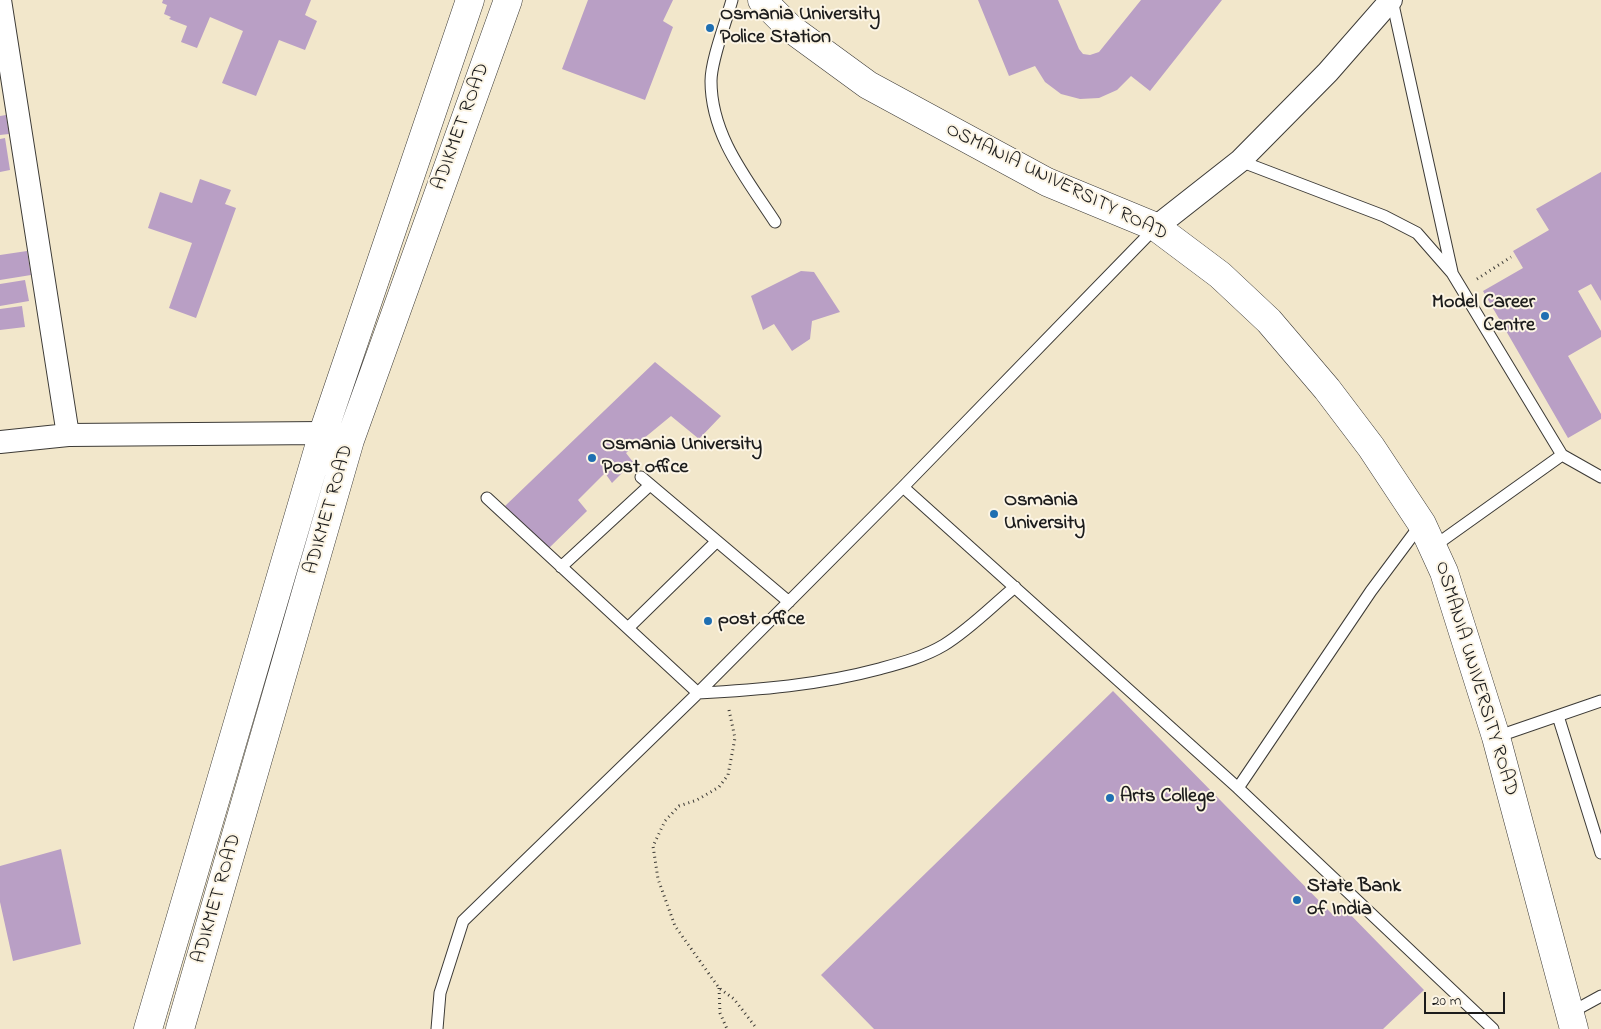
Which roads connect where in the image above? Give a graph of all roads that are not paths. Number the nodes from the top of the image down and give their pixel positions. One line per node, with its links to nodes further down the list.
1 (0, 0): 12 (street)
2 (470, 0): 11 (main road, ADIKMET ROAD)
3 (508, 0): 13 (main road, ADIKMET ROAD)
4 (732, 0): 8 (lane)
5 (762, 0): 9 (main road, OSMANIA UNIVERSITY ROAD)
6 (1391, 0): 7 (street); 10 (lane)
7 (1240, 161): 9 (street); 10 (lane)
8 (775, 222)
9 (1156, 227): 17 (lane); 19 (main road, OSMANIA UNIVERSITY ROAD)
10 (1452, 273): 15 (lane)
11 (323, 433): 12 (street); 13 (street); 34 (main road, ADIKMET ROAD)
12 (68, 435): 14 (street)
13 (350, 440): 35 (main road, ADIKMET ROAD)
14 (0, 442)
15 (1562, 455): 16 (lane); 19 (lane)
16 (1601, 477)
17 (903, 487): 22 (lane); 23 (lane)
18 (487, 498): 21 (lane)
19 (1427, 535): 28 (main road, OSMANIA UNIVERSITY ROAD); 29 (lane)
20 (717, 541): 21 (lane); 23 (lane); 24 (lane)
21 (561, 567): 24 (lane)
22 (1014, 586): 25 (lane); 29 (lane)
23 (789, 602): 25 (lane)
24 (628, 628): 25 (lane)
25 (698, 693): 36 (lane)
26 (1601, 701): 27 (lane)
27 (1558, 716): 28 (lane); 30 (lane)
28 (1496, 736): 32 (main road, OSMANIA UNIVERSITY ROAD)
29 (1238, 788): 33 (lane)
30 (1601, 853)
31 (1601, 996): 32 (lane)
32 (1572, 1021)
33 (1486, 1027)
34 (148, 1029)
35 (180, 1029)
36 (437, 1029)

